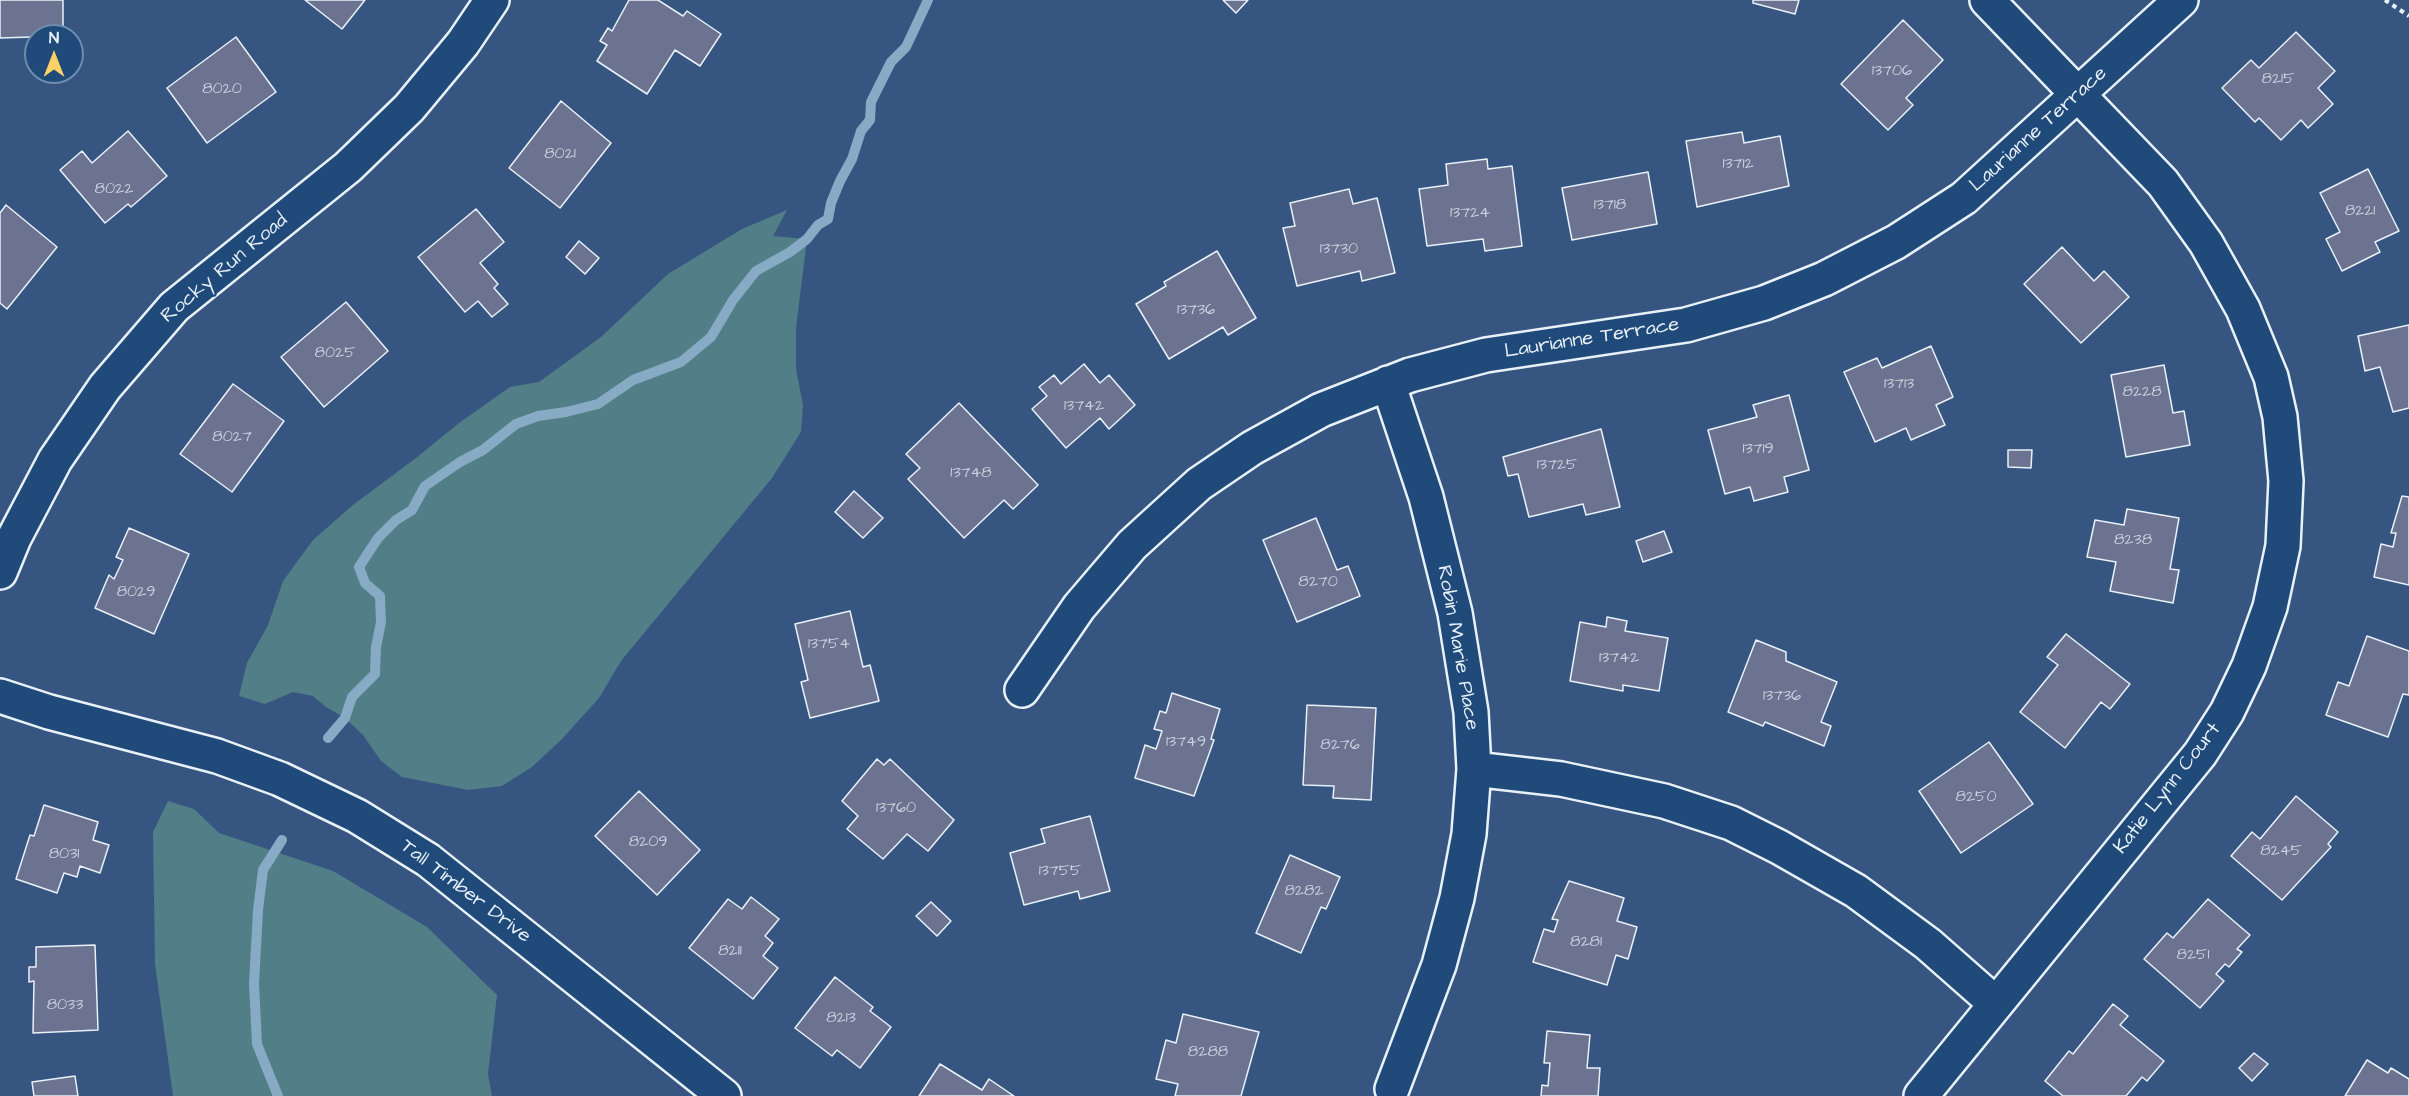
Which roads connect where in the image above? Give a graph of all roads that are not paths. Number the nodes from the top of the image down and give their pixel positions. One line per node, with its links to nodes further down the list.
1 (492, 0): 6 (street, Rocky Run Road)
2 (1987, 0): 4 (street, Katie Lynn Court)
3 (2181, 0): 4 (street, Laurianne Terrace)
4 (2078, 93): 5 (street, Laurianne Terrace); 10 (street, Katie Lynn Court)
5 (1388, 383): 7 (street, Laurianne Terrace); 9 (street, Robin Marie Place)
6 (0, 572)
7 (1022, 690)
8 (0, 696): 12 (street, Tall Timber Drive)
9 (1474, 769): 10 (street); 11 (street, Robin Marie Place)
10 (1995, 1003): 13 (street, Katie Lynn Court)
11 (1392, 1089)
12 (724, 1096)
13 (1921, 1096)

